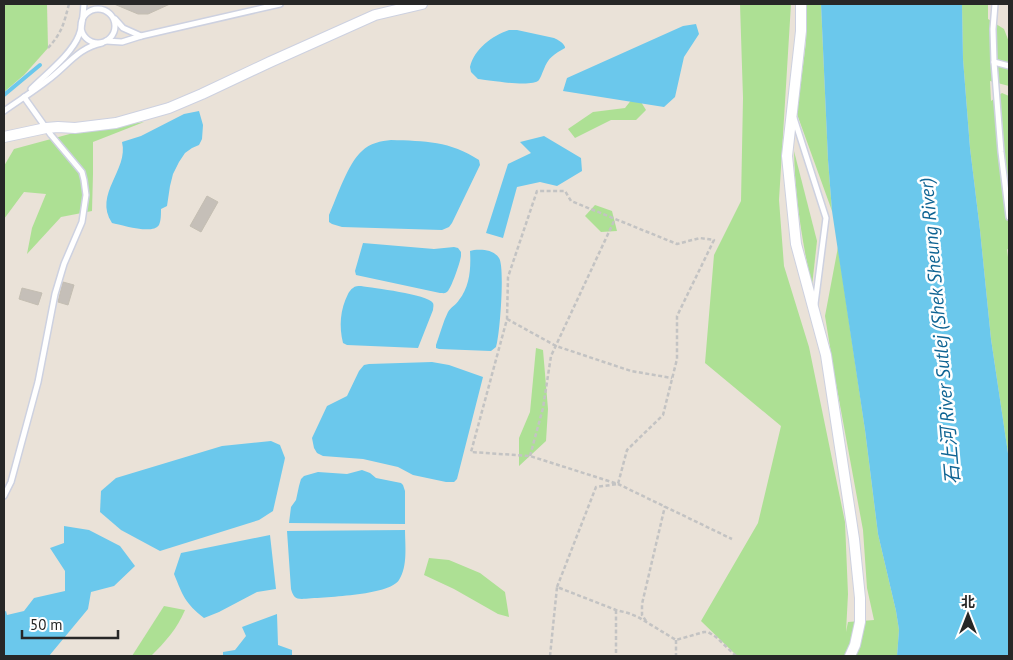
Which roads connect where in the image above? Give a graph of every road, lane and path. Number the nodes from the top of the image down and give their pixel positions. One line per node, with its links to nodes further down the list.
1 (69, 4): 12 (path)
2 (84, 4): 9 (lane)
3 (98, 4): 8 (lane)
4 (280, 4): 10 (lane)
5 (422, 4): 18 (street)
6 (801, 4): 17 (street)
7 (995, 4): 13 (lane)
8 (110, 15): 9 (lane); 10 (lane); 11 (lane)
9 (82, 23): 11 (lane); 15 (lane)
10 (141, 36): 11 (lane)
11 (104, 42): 15 (lane)
12 (48, 48)
13 (994, 62): 14 (lane); 20 (lane)
14 (1009, 66)
15 (24, 97): 16 (lane); 18 (lane)
16 (4, 111)
17 (792, 112): 22 (street); 22 (lane)
18 (46, 128): 19 (street); 28 (lane)
19 (4, 137)
20 (1009, 217)
21 (615, 219): 23 (path); 24 (path); 25 (path)
22 (814, 311): 39 (street)
23 (507, 319): 24 (path); 26 (path)
24 (556, 346): 25 (path); 26 (path)
25 (672, 378): 27 (path)
26 (530, 456): 27 (path)
27 (618, 484): 29 (path); 31 (path)
28 (4, 496)
29 (665, 506): 30 (path); 33 (path)
30 (732, 538)
31 (557, 587): 32 (path); 35 (path)
32 (616, 610): 33 (path); 36 (path)
33 (647, 622): 34 (path)
34 (676, 640): 37 (path); 38 (path)
35 (550, 656)
36 (616, 656)
37 (676, 656)
38 (736, 656)
39 (850, 656)

